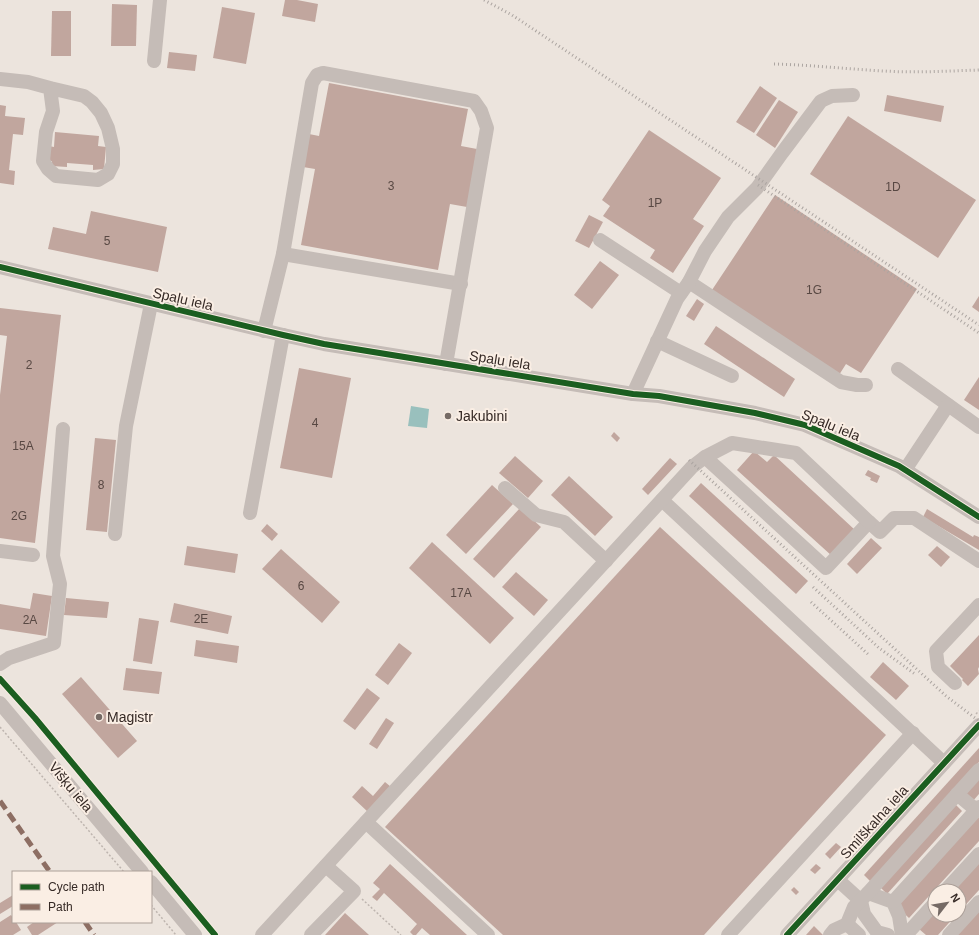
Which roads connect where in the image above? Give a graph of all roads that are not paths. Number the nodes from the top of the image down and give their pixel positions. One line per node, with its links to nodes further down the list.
1 (160, 0): 2 (street)
2 (154, 61)
3 (0, 80): 4 (street)
4 (50, 88): 4 (street)
5 (853, 95): 10 (street)
6 (600, 240): 10 (street)
7 (283, 254): 9 (street); 9 (street); 12 (street)
8 (0, 267): 11 (street, Spaļu iela)
9 (461, 284): 15 (street)
10 (685, 288): 14 (street); 18 (street)
11 (151, 304): 12 (street, Spaļu iela); 30 (street)
12 (264, 331): 13 (street, Spaļu iela)
13 (282, 335): 15 (street, Spaļu iela); 27 (street)
14 (657, 341): 17 (street); 19 (street)
15 (446, 364): 19 (street, Spaļu iela)
16 (898, 369): 20 (street)
17 (732, 376)
18 (866, 385)
19 (633, 394): 24 (street, Spaļu iela)
20 (948, 405): 21 (street); 24 (street)
21 (979, 427)
22 (63, 429): 36 (street)
23 (705, 457): 26 (street); 29 (street); 29 (street)
24 (905, 470): 28 (street, Spaļu iela)
25 (505, 488): 33 (street)
26 (662, 500): 33 (street); 40 (street)
27 (250, 513)
28 (979, 517)
29 (869, 522): 34 (street)
30 (115, 534)
31 (0, 551): 32 (street)
32 (32, 555)
33 (606, 561): 45 (street)
34 (979, 561)
35 (979, 605): 37 (street)
36 (0, 664)
37 (955, 683)
38 (0, 702): 48 (street, Višķu iela)
39 (979, 725): 41 (street, Smilškalna iela)
40 (913, 734): 41 (street); 62 (street)
41 (944, 763): 49 (street, Smilškalna iela)
42 (979, 770): 43 (street)
43 (957, 794): 44 (street); 52 (street)
44 (977, 809): 53 (street)
45 (366, 822): 47 (street); 61 (street)
46 (979, 854): 51 (street)
47 (326, 866): 59 (street); 60 (street)
48 (141, 871)
49 (838, 880): 52 (street); 63 (street, Smilškalna iela)
50 (152, 883): 58 (street)
51 (952, 883)
52 (865, 897): 53 (street); 56 (street); 57 (street)
53 (893, 902): 66 (street)
54 (979, 902): 68 (street)
55 (927, 912): 67 (street)
56 (847, 924): 64 (street); 65 (street)
57 (879, 934)
58 (195, 935)
59 (262, 935)
60 (311, 935)
61 (488, 935)
62 (728, 935)
63 (787, 935)
64 (830, 935)
65 (859, 935)
66 (902, 935)
67 (906, 935)
68 (949, 935)

